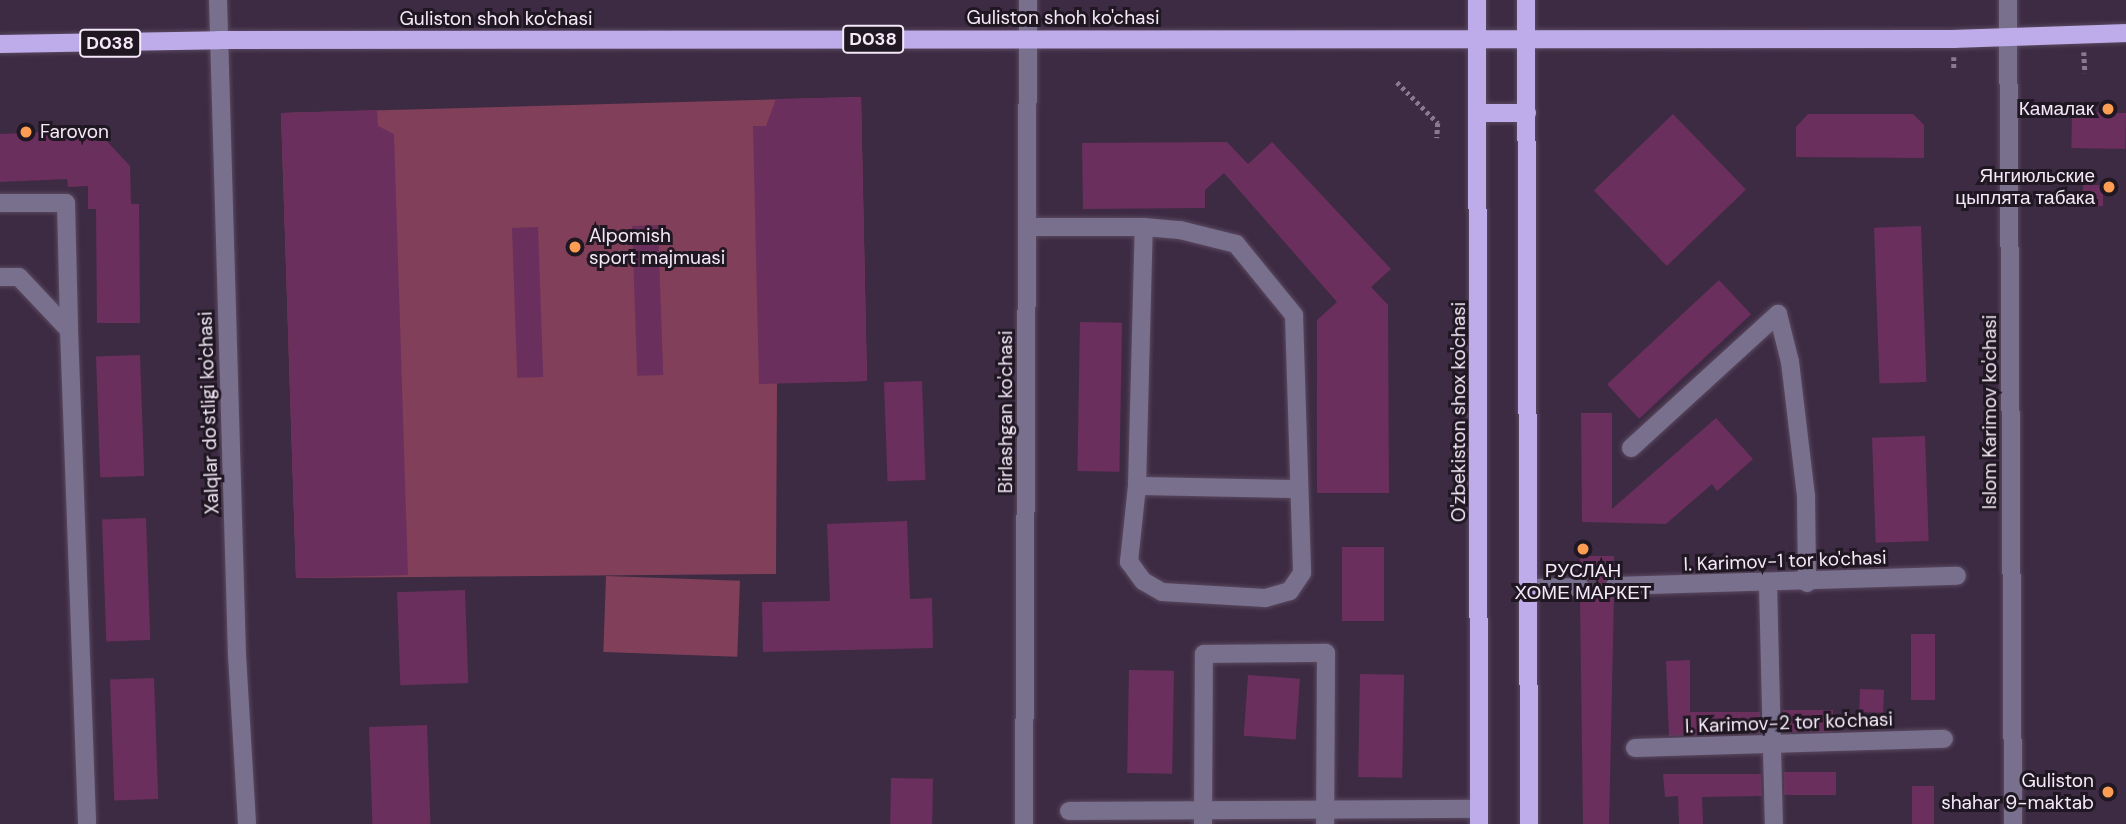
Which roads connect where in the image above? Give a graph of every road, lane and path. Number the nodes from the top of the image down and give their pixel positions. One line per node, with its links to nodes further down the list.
1 (218, 0): 11 (street, Xalqlar do'stligi ko'chasi)
2 (1028, 0): 10 (street, Birlashgan ko'chasi)
3 (1477, 0): 8 (main road, O'zbekiston shox ko'chasi)
4 (1526, 0): 9 (main road)
5 (2008, 0): 7 (street, Islom Karimov ko'chasi)
6 (2126, 33): 7 (main road, Guliston shoh ko'chasi)
7 (2008, 37): 9 (main road, Guliston shoh ko'chasi); 43 (street, Islom Karimov ko'chasi)
8 (1478, 38): 9 (main road, Guliston shoh ko'chasi / D038); 10 (main road, Guliston shoh ko'chasi / D038); 14 (main road, O'zbekiston shox ko'chasi)
9 (1526, 38): 15 (main road)
10 (1029, 39): 11 (main road, Guliston shoh ko'chasi / D038); 18 (street, Birlashgan ko'chasi)
11 (219, 40): 12 (main road, Guliston shoh ko'chasi / D038); 39 (street, Xalqlar do'stligi ko'chasi)
12 (0, 44)
13 (1398, 82): 16 (path)
14 (1480, 113): 15 (main road); 37 (main road, O'zbekiston shox ko'chasi)
15 (1527, 113): 30 (main road)
16 (1437, 138)
17 (0, 203): 21 (street)
18 (1028, 227): 19 (street); 40 (street, Birlashgan ko'chasi)
19 (1144, 227): 23 (street); 24 (street)
20 (0, 276): 21 (street)
21 (69, 330): 38 (street)
22 (1631, 448): 26 (street)
23 (1137, 486): 24 (street); 24 (street)
24 (1296, 489)
25 (1956, 576): 26 (street, I. Karimov-1 tor ko'chasi)
26 (1807, 583): 27 (street, I. Karimov-1 tor ko'chasi)
27 (1768, 584): 28 (street, I. Karimov-1 tor ko'chasi); 32 (street)
28 (1615, 586)
29 (1580, 587): 30 (street)
30 (1528, 589): 41 (main road)
31 (1944, 739): 32 (street, I. Karimov-2 tor ko'chasi)
32 (1775, 744): 33 (street, I. Karimov-2 tor ko'chasi); 42 (street)
33 (1635, 748)
34 (1069, 811): 35 (street)
35 (1203, 817): 36 (street); 36 (street)
36 (1325, 817): 37 (street)
37 (1479, 817)
38 (87, 824)
39 (247, 824)
40 (1024, 824)
41 (1529, 824)
42 (1774, 824)
43 (2013, 824)

